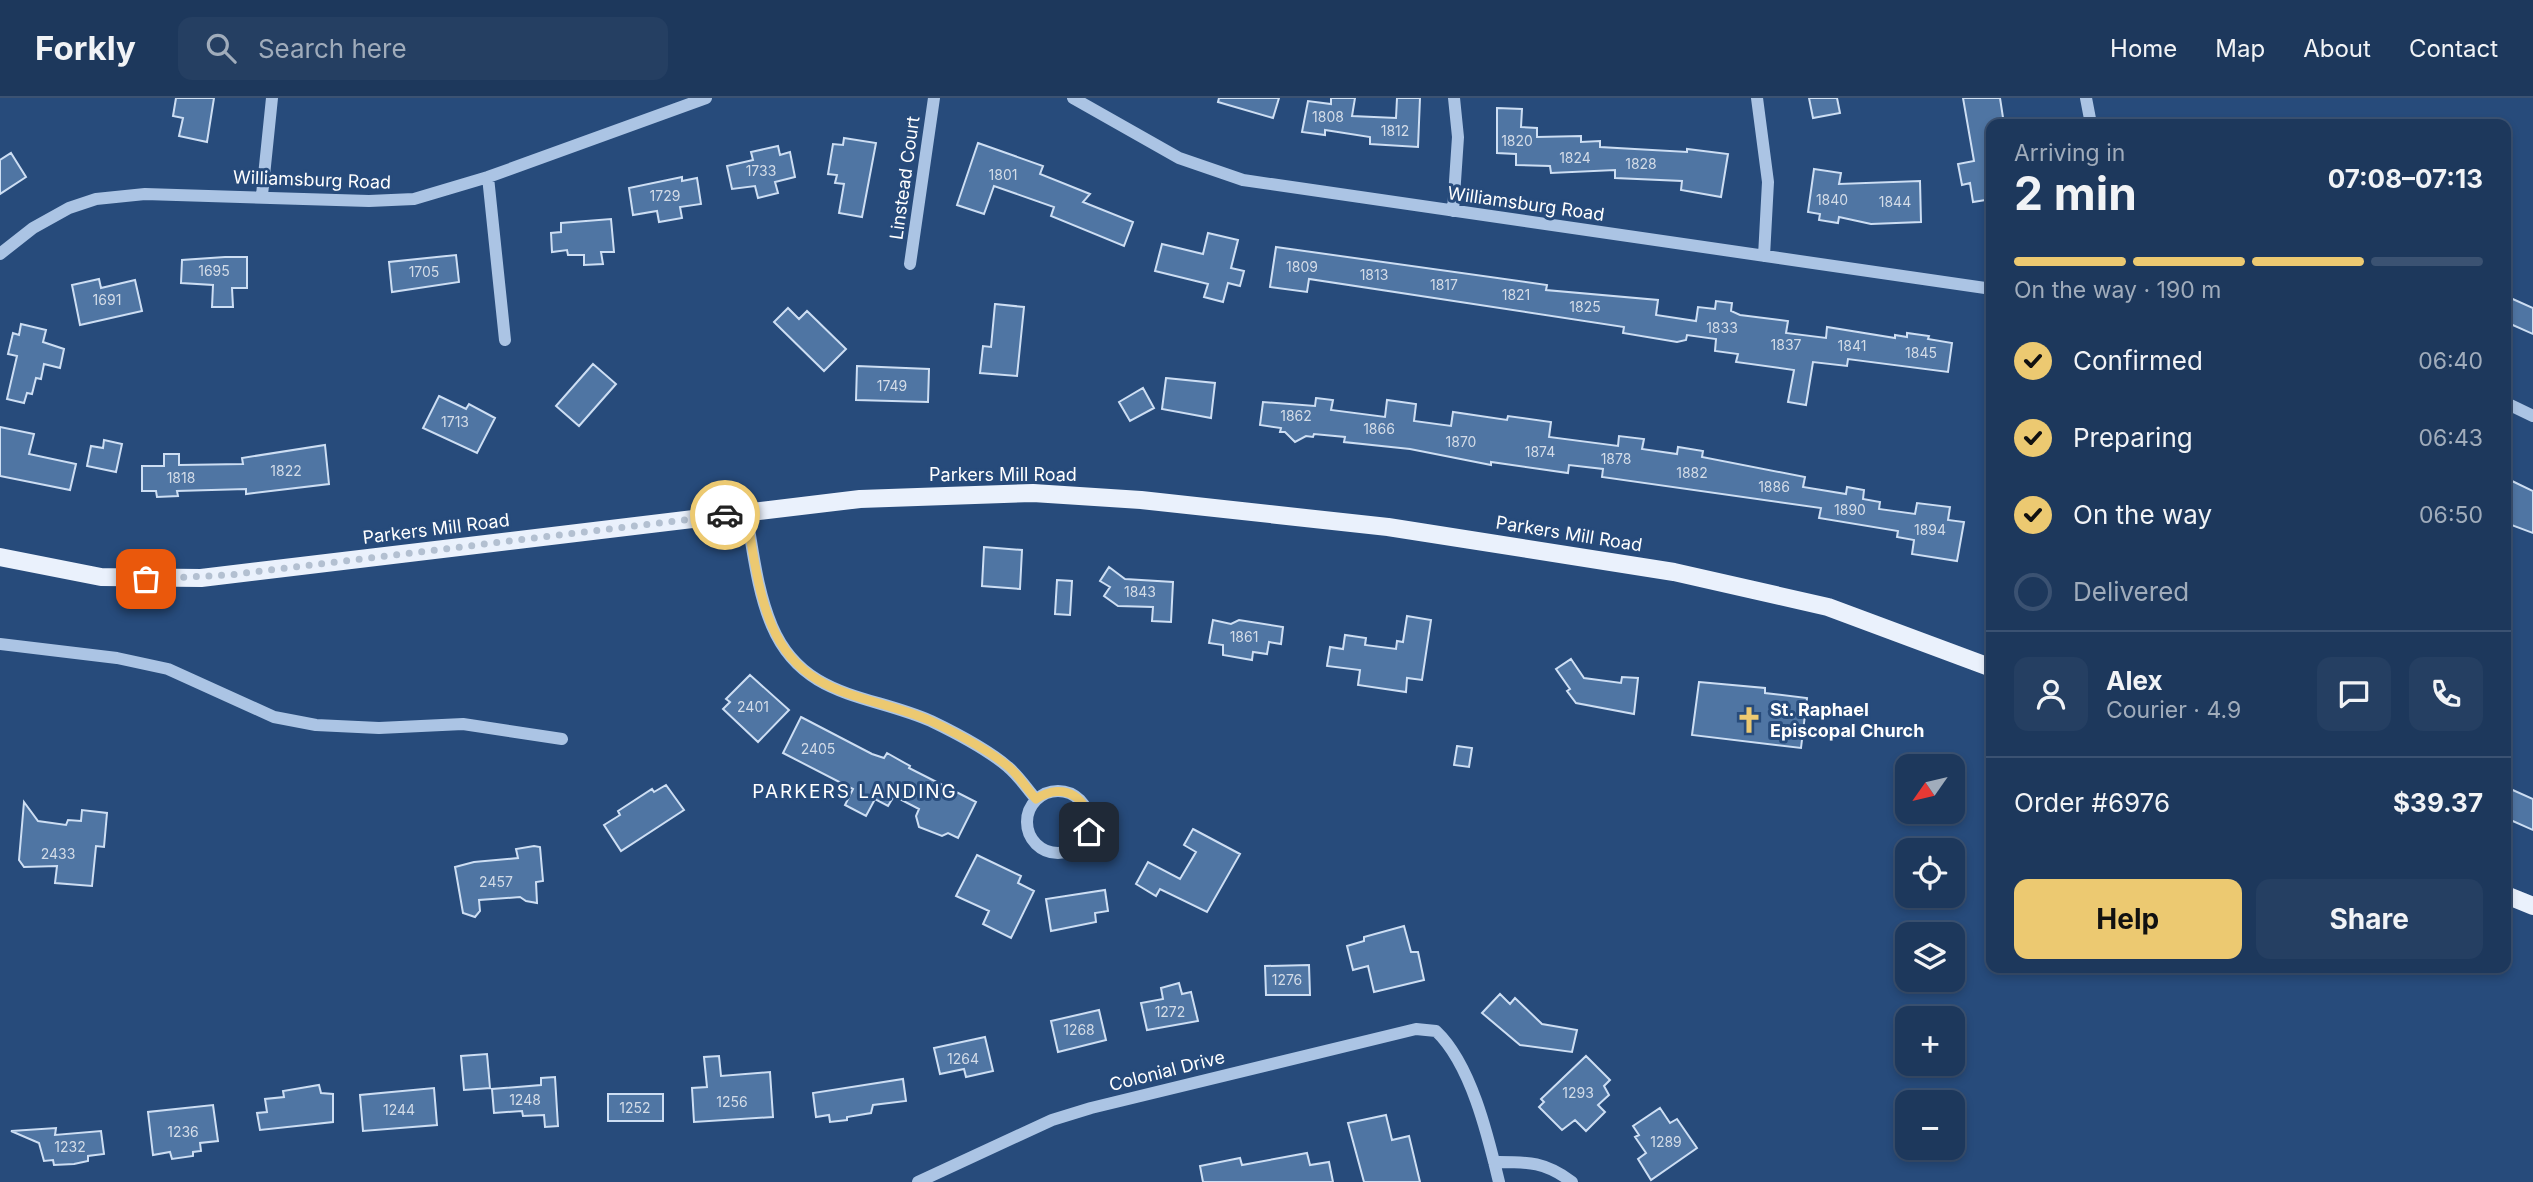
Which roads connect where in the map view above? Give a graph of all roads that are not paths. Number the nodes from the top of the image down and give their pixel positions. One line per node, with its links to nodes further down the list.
1 (272, 98): 10 (street)
2 (706, 98): 9 (street, Williamsburg Road)
3 (934, 98): 14 (street, Linstead Court)
4 (1073, 98): 11 (street, Williamsburg Road)
5 (1454, 98): 11 (street)
6 (1757, 98): 13 (street)
7 (2086, 98): 8 (street)
8 (2090, 119)
9 (488, 177): 10 (street, Williamsburg Road); 16 (street)
10 (261, 195): 12 (street, Williamsburg Road)
11 (1454, 211): 13 (street, Williamsburg Road)
12 (0, 254)
13 (1764, 256): 15 (street, Williamsburg Road)
14 (910, 264)
15 (1986, 288)
16 (505, 340)
17 (2511, 405): 18 (street)
18 (2533, 415)
19 (746, 512): 20 (main road, Parkers Mill Road); 22 (main road, Parkers Mill Road); 24 (street)
20 (0, 557)
21 (0, 644): 23 (street)
22 (1986, 666)
23 (562, 739)
24 (1036, 799): 24 (street)
25 (2511, 897): 26 (main road)
26 (2533, 906)
27 (1494, 1162): 28 (street, Colonial Drive); 29 (street); 30 (street)
28 (919, 1182)
29 (1499, 1182)
30 (1572, 1182)

